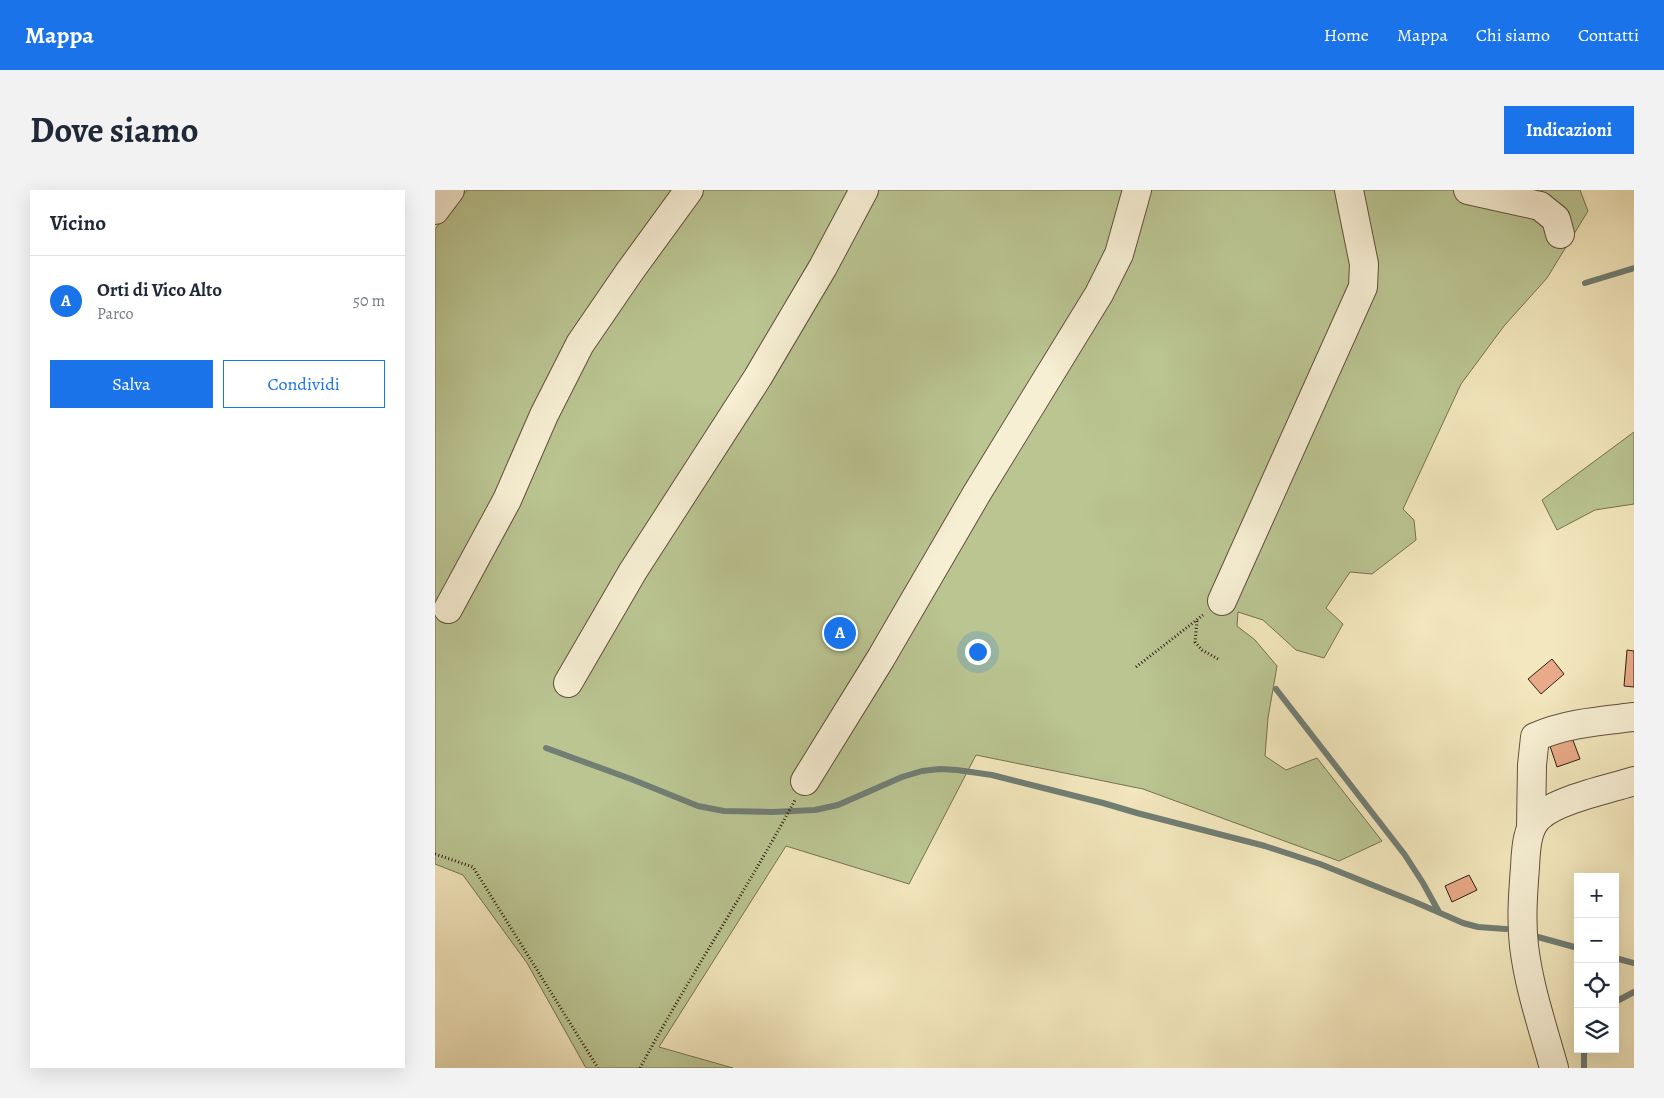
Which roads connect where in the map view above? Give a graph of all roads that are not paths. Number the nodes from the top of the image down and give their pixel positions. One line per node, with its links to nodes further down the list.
1 (450, 190): 7 (street)
2 (689, 190): 10 (street)
3 (864, 190): 11 (street)
4 (1137, 190): 13 (street)
5 (1349, 190): 9 (street)
6 (1468, 190): 8 (street)
7 (435, 210)
8 (1560, 234)
9 (1222, 600)
10 (448, 609)
11 (568, 683)
12 (1634, 717): 15 (street)
13 (805, 781)
14 (1634, 781): 15 (street)
15 (1531, 827): 16 (street)
16 (1554, 1068)

